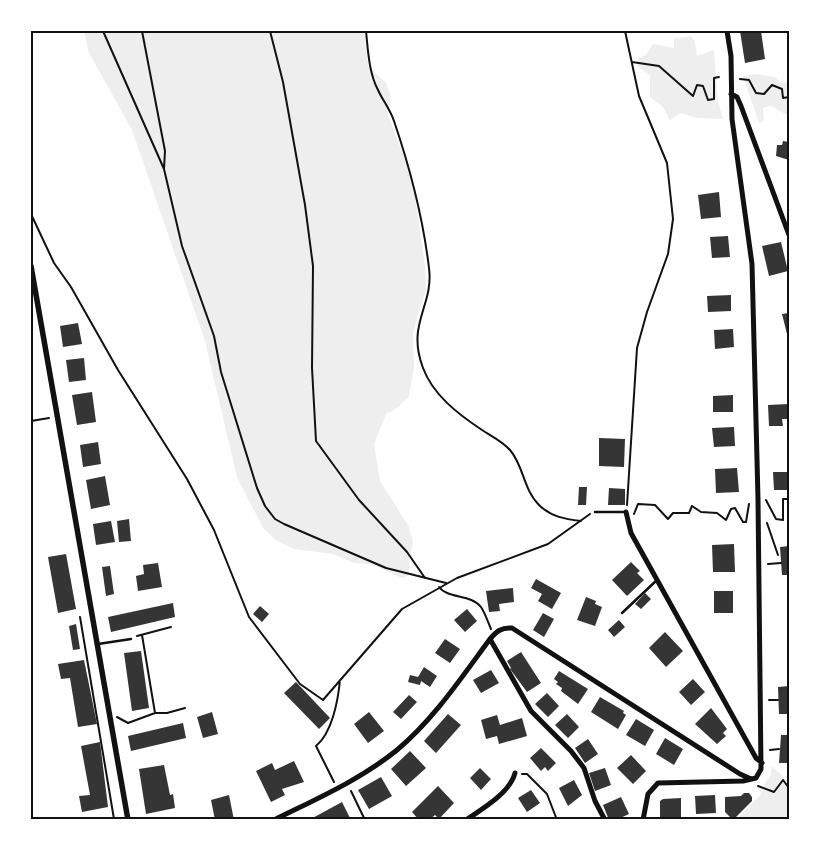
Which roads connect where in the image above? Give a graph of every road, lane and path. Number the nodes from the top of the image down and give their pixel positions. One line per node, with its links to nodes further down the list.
1 (103, 31): 12 (path)
2 (142, 31): 12 (path)
3 (270, 31): 29 (path)
4 (366, 31): 24 (path)
5 (625, 31): 7 (path)
6 (726, 31): 10 (street)
7 (632, 62): 8 (path); 22 (path)
8 (719, 77)
9 (740, 79): 11 (path)
10 (731, 94): 14 (street); 49 (street)
11 (789, 97)
12 (164, 169): 29 (path)
13 (31, 214): 41 (path)
14 (789, 235)
15 (31, 266): 16 (street)
16 (57, 417): 17 (path); 40 (street)
17 (31, 422)
18 (789, 499): 19 (path)
19 (767, 500)
20 (749, 506): 23 (path)
21 (595, 512): 22 (lane); 24 (path)
22 (626, 512): 30 (street)
23 (635, 512)
24 (582, 521): 31 (path)
25 (768, 524): 26 (path)
26 (778, 555)
27 (781, 563): 28 (path)
28 (765, 564)
29 (425, 578): 31 (path)
30 (657, 580): 33 (lane); 49 (street)
31 (446, 584): 32 (path)
32 (438, 587): 36 (path); 41 (path)
33 (622, 613)
34 (80, 617): 57 (path)
35 (171, 627): 37 (path)
36 (490, 628)
37 (142, 635): 38 (path); 45 (path)
38 (131, 639): 40 (lane)
39 (490, 639): 51 (street); 59 (street); 65 (street)
40 (96, 644): 58 (street)
41 (340, 680): 52 (path)
42 (769, 700): 43 (path)
43 (778, 700)
44 (185, 708): 45 (path)
45 (155, 713): 46 (path)
46 (120, 717)
47 (779, 749): 48 (path)
48 (770, 750)
49 (762, 763): 51 (street)
50 (515, 773): 63 (street); 64 (path)
51 (751, 779): 66 (street)
52 (333, 781)
53 (757, 786): 54 (path)
54 (789, 788)
55 (351, 791): 60 (path)
56 (121, 818): 57 (path)
57 (114, 820)
58 (128, 820)
59 (274, 820)
60 (365, 820)
61 (374, 820): 62 (path)
62 (381, 820)
63 (466, 820)
64 (557, 820)
65 (605, 820)
66 (643, 820)

